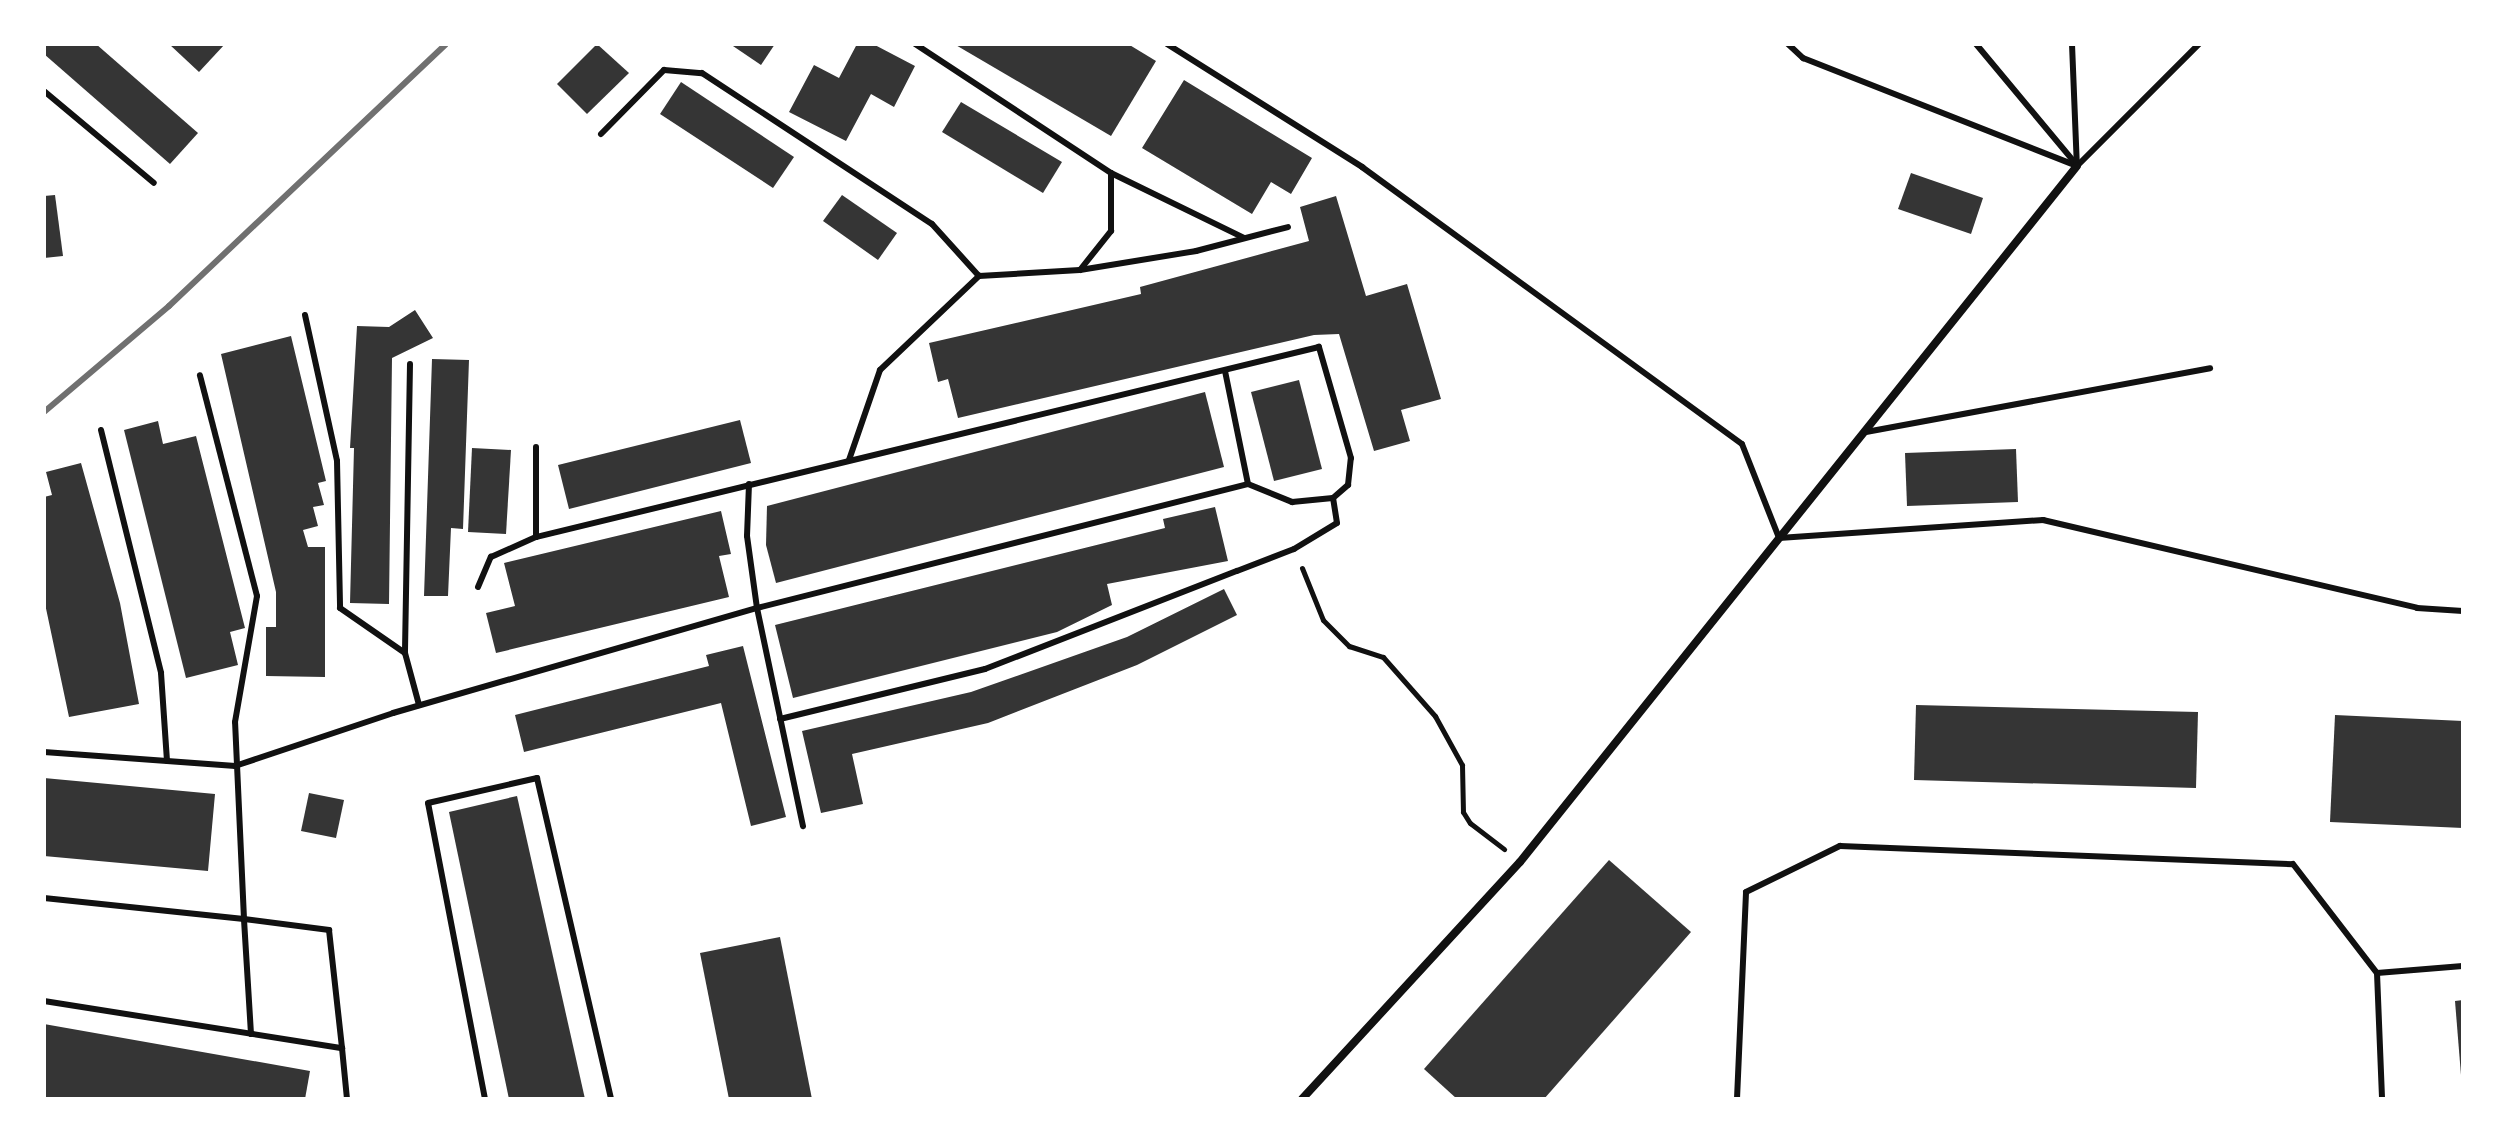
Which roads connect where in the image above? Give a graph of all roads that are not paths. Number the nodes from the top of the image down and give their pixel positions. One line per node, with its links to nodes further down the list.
1 (915, 44): 10 (lane)
2 (1167, 44): 29 (lane)
3 (1788, 44): 9 (lane)
4 (1976, 44): 9 (lane)
5 (2072, 44): 9 (lane)
6 (2199, 44): 9 (lane)
7 (44, 91): 11 (lane)
8 (601, 134): 15 (lane)
9 (2077, 166): 22 (street)
10 (1111, 173): 13 (lane); 14 (lane)
11 (154, 183)
12 (1288, 227): 13 (lane)
13 (1244, 238): 14 (lane)
14 (1080, 270): 15 (lane)
15 (979, 276): 24 (lane)
16 (305, 315): 33 (lane)
17 (410, 364): 33 (lane)
18 (2210, 368): 22 (lane)
19 (1225, 371): 24 (lane); 26 (lane); 27 (lane)
20 (200, 375): 38 (lane)
21 (101, 430): 37 (lane)
22 (1862, 432): 29 (street)
23 (536, 447): 28 (lane)
24 (849, 460): 25 (lane)
25 (749, 484): 28 (lane); 31 (lane)
26 (1248, 484): 27 (lane); 31 (lane)
27 (1333, 498): 35 (lane)
28 (536, 537): 30 (lane)
29 (1779, 538): 32 (lane); 50 (street)
30 (478, 587)
31 (757, 608): 34 (lane); 35 (lane)
32 (2463, 611)
33 (405, 653): 34 (lane)
34 (419, 705): 38 (lane)
35 (780, 719): 39 (lane)
36 (44, 752): 37 (lane)
37 (167, 761): 38 (lane)
38 (235, 766): 41 (lane)
39 (803, 826)
40 (44, 898): 41 (lane)
41 (244, 919): 45 (lane); 46 (lane)
42 (2463, 966): 43 (lane)
43 (2377, 973): 51 (lane); 52 (lane)
44 (44, 1001): 45 (lane)
45 (251, 1034): 46 (lane)
46 (342, 1048): 47 (lane)
47 (347, 1099)
48 (485, 1099): 49 (lane)
49 (611, 1099)
50 (1302, 1099)
51 (1737, 1099)
52 (2382, 1099)

